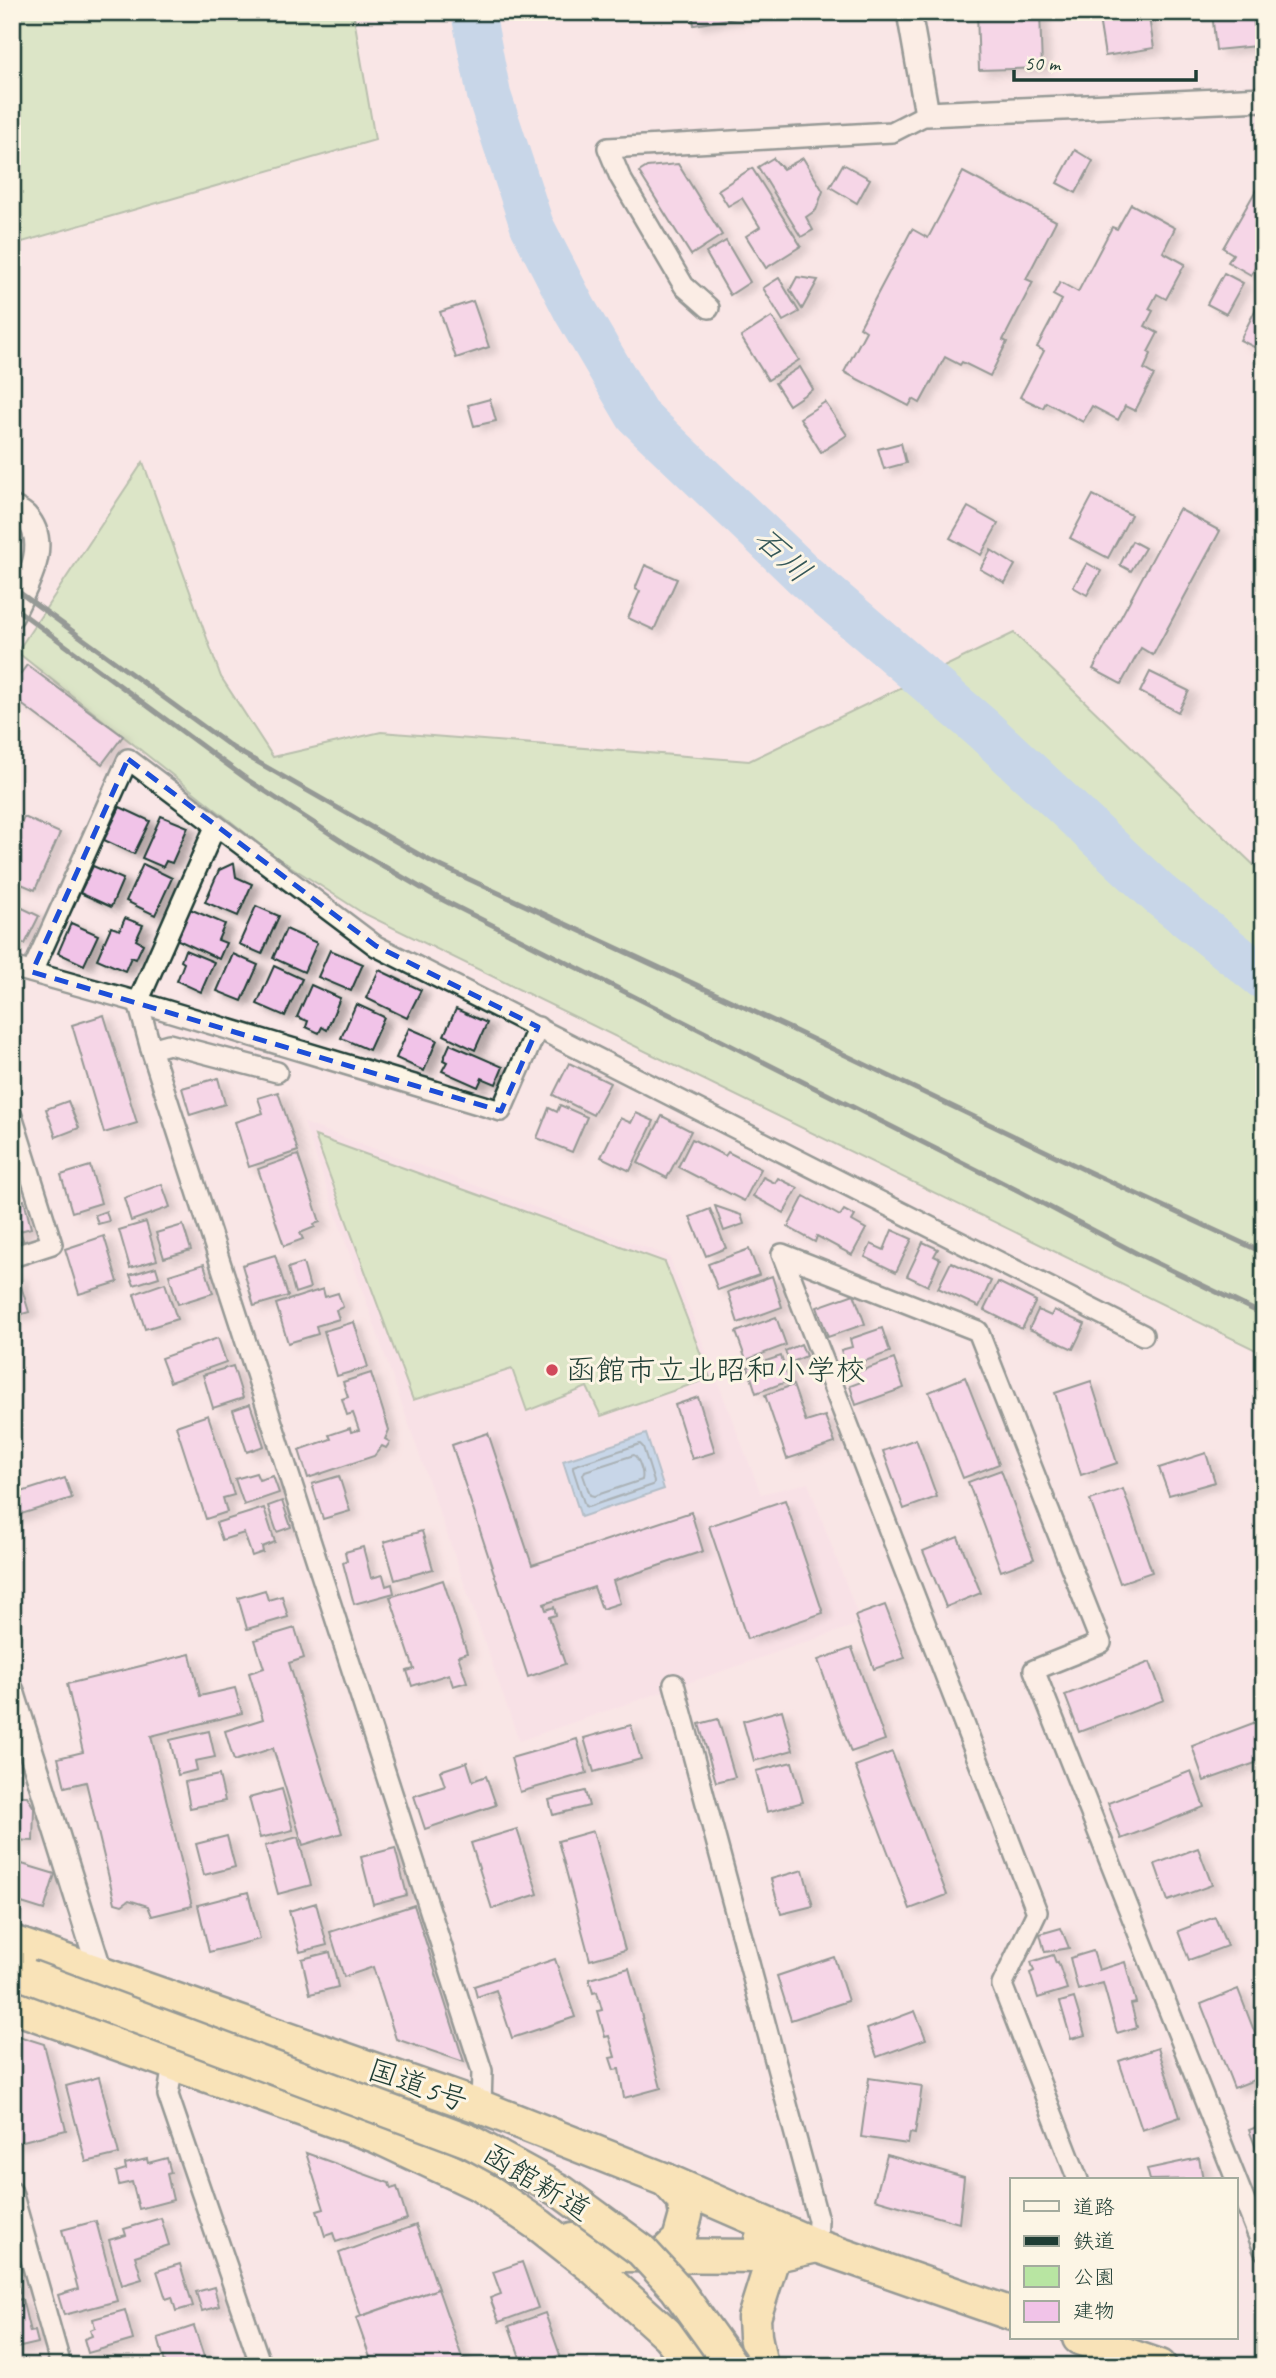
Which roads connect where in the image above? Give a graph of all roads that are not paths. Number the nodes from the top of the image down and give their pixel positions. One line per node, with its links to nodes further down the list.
1 (909, 12): 3 (street)
2 (1264, 99): 3 (street)
3 (927, 114): 4 (street)
4 (709, 308)
5 (12, 508): 6 (street)
6 (12, 614)
7 (215, 827): 9 (street); 10 (street); 11 (street)
8 (12, 967): 9 (street)
9 (32, 972): 10 (street)
10 (138, 1002): 11 (street); 12 (street)
11 (538, 1027): 16 (street)
12 (151, 1049): 13 (street); 24 (street)
13 (277, 1072)
14 (12, 1116): 15 (street)
15 (12, 1257)
16 (1143, 1335)
17 (674, 1684): 32 (street)
18 (12, 1691): 21 (street)
19 (12, 1942): 21 (highway, 国道5号)
20 (20, 1973): 44 (highway, 函館新道, bridge)
21 (102, 1974): 24 (highway, 国道5号)
22 (12, 2006): 23 (highway, 国道5号)
23 (173, 2064): 31 (highway, 国道5号); 41 (street)
24 (481, 2107): 27 (highway, 国道5号)
25 (1077, 2178): 26 (street)
26 (1235, 2178)
27 (666, 2180): 30 (highway, 国道5号); 34 (highway)
28 (1238, 2184): 33 (street)
29 (12, 2192): 40 (street)
30 (739, 2211): 32 (highway, 国道5号); 35 (highway)
31 (539, 2225): 34 (highway, 国道5号); 36 (highway, 国道5号)
32 (817, 2246): 35 (highway, 国道5号); 37 (highway, 国道5号)
33 (1264, 2250)
34 (663, 2255): 35 (highway, 国道5号)
35 (771, 2256): 45 (highway)
36 (627, 2299): 42 (highway); 43 (highway, 国道5号)
37 (1010, 2313)
38 (1092, 2340): 39 (highway)
39 (1124, 2345): 46 (highway)
40 (61, 2366)
41 (261, 2366)
42 (671, 2366)
43 (694, 2366)
44 (732, 2366)
45 (761, 2366)
46 (1160, 2366)

